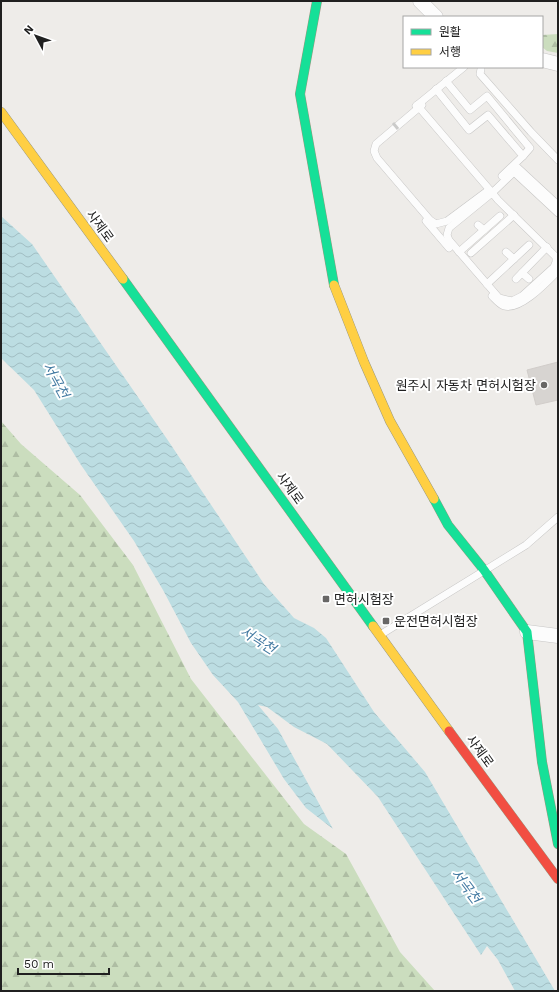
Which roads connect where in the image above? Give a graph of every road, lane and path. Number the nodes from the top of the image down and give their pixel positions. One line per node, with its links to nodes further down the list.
1 (317, 1): 36 (street)
2 (420, 1): 3 (street)
3 (435, 16)
4 (543, 60): 5 (street)
5 (558, 64)
6 (463, 68): 8 (lane)
7 (479, 68): 12 (lane); 14 (lane)
8 (446, 81): 9 (lane); 13 (lane)
9 (436, 89): 10 (lane); 13 (lane)
10 (420, 105): 16 (lane); 16 (lane); 30 (lane)
11 (1, 112): 38 (street, 사제로)
12 (558, 153)
13 (523, 156): 16 (lane)
14 (558, 160)
15 (514, 172): 16 (lane); 17 (lane); 18 (lane)
16 (492, 190): 19 (lane); 25 (lane); 27 (lane)
17 (558, 205)
18 (558, 213)
19 (514, 215): 24 (lane); 28 (lane)
20 (500, 216): 22 (lane)
21 (478, 225): 22 (lane)
22 (484, 230): 25 (lane)
23 (529, 245): 29 (lane)
24 (547, 247): 31 (lane); 34 (lane)
25 (459, 252): 34 (lane)
26 (506, 252): 29 (lane)
27 (558, 252)
28 (471, 253)
29 (514, 260): 34 (lane)
30 (558, 271)
31 (522, 273): 32 (lane); 33 (lane)
32 (516, 279)
33 (528, 279)
34 (487, 284)
35 (558, 517): 36 (lane)
36 (484, 570): 37 (street); 38 (lane)
37 (527, 632): 39 (street); 40 (street)
38 (380, 635): 41 (street, 사제로)
39 (558, 636)
40 (558, 844)
41 (558, 879)

